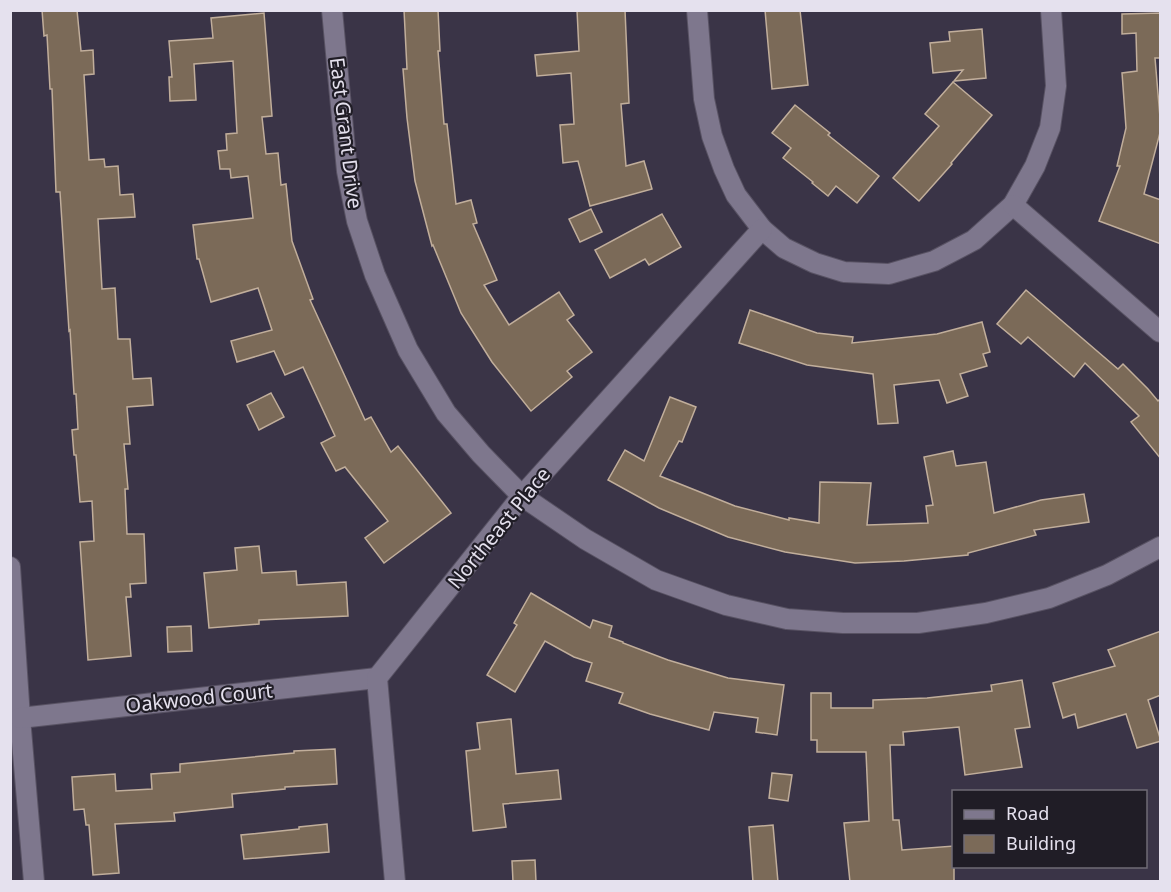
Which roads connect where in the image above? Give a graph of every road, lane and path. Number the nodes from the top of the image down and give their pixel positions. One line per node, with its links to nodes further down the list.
1 (332, 10): 7 (street, East Grant Drive)
2 (697, 10): 5 (street)
3 (1051, 10): 4 (street)
4 (1013, 205): 5 (street); 6 (street)
5 (762, 229): 7 (street, Northeast Place)
6 (1161, 332)
7 (522, 496): 8 (street, East Grant Drive); 10 (street, Northeast Place)
8 (1161, 547)
9 (10, 567): 11 (street)
10 (377, 678): 11 (street, Oakwood Court); 13 (street)
11 (20, 718): 12 (street)
12 (34, 882)
13 (395, 882)

